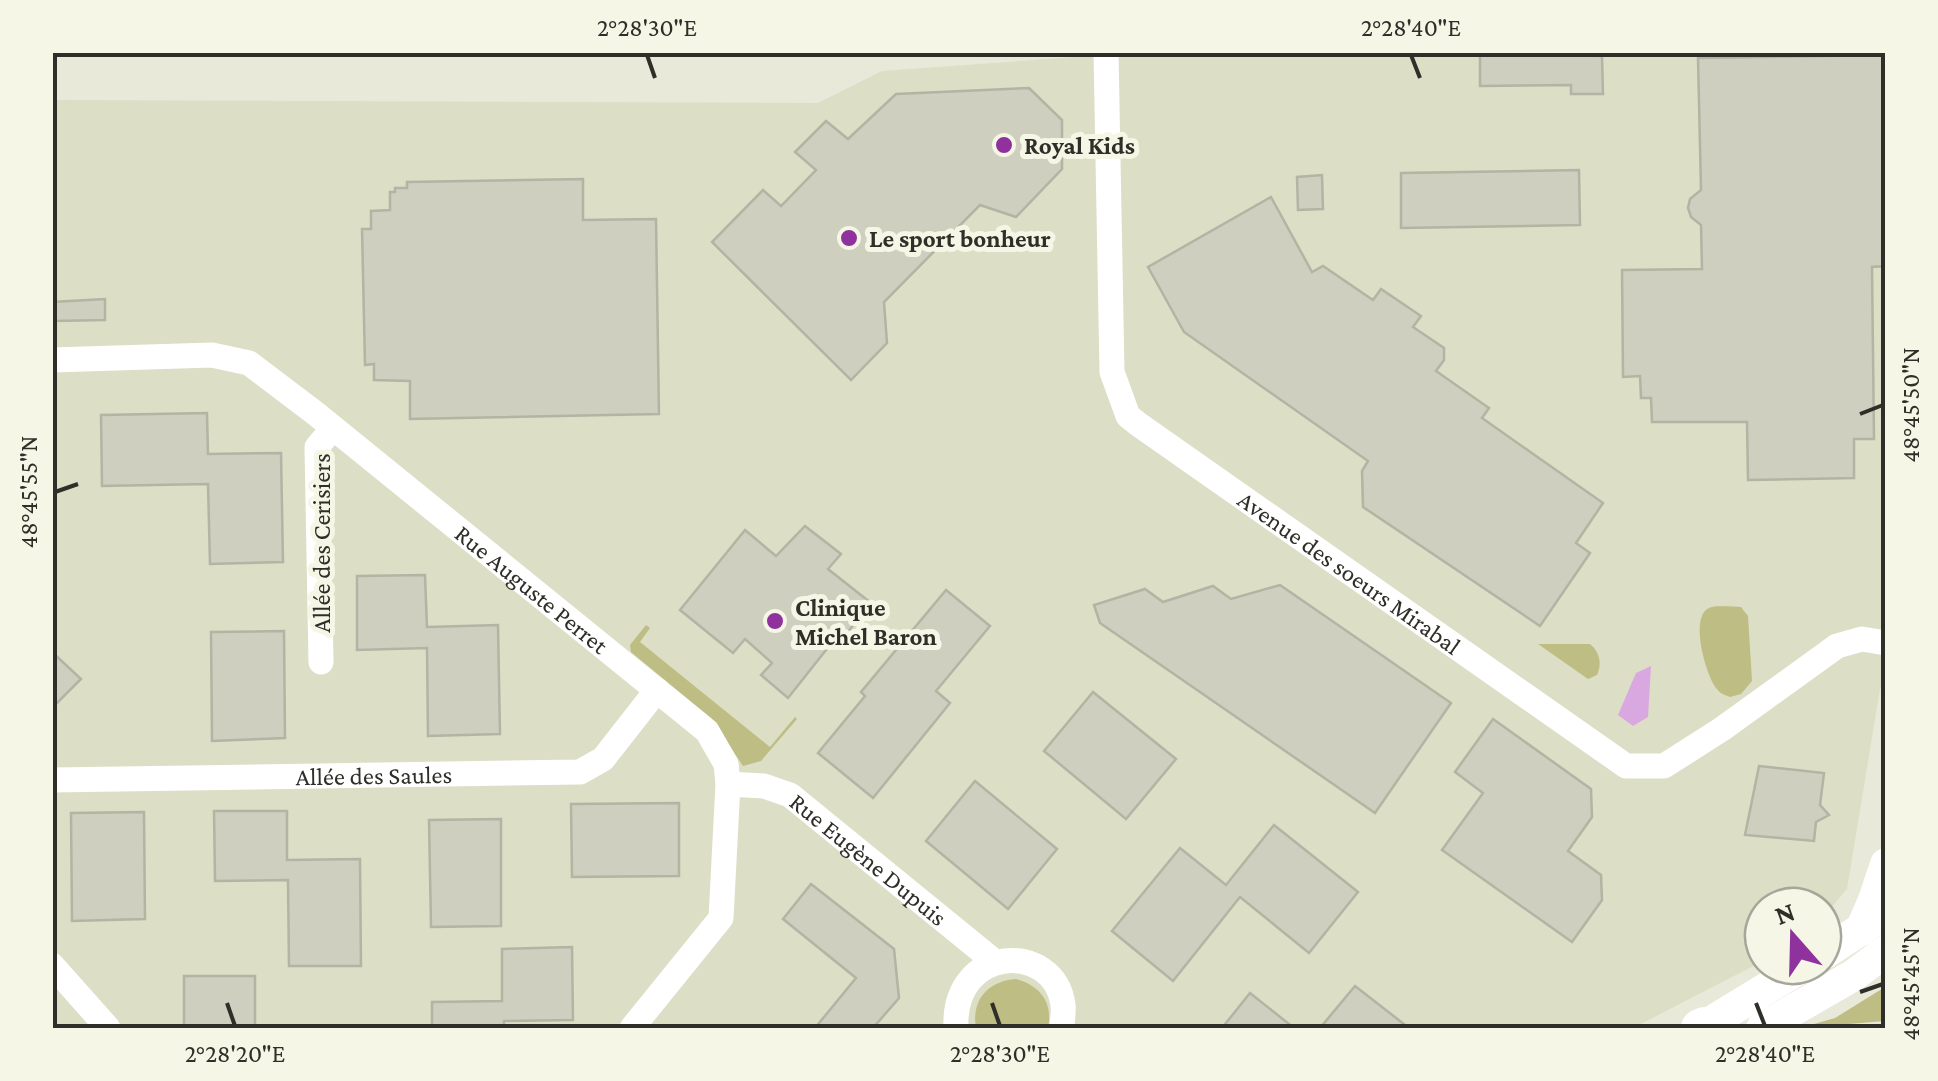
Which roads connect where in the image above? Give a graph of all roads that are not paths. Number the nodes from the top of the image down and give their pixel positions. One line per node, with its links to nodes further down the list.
1 (1106, 52): 4 (street, Avenue des soeurs Mirabal)
2 (52, 360): 3 (street, Rue Auguste Perret)
3 (333, 428): 5 (street, Allée des Cerisiers); 6 (street, Rue Auguste Perret)
4 (1886, 643)
5 (321, 662)
6 (658, 690): 7 (street, Allée des Saules); 8 (street, Rue Auguste Perret)
7 (52, 780)
8 (728, 784): 12 (street, Rue Eugène Dupuis); 18 (street, Rue Auguste Perret)
9 (1886, 864): 10 (main road)
10 (1877, 932): 11 (main road); 14 (main road)
11 (1843, 946)
12 (995, 962): 19 (street); 20 (street, Rue Eugène Dupuis)
13 (52, 965): 17 (street)
14 (1870, 972): 21 (main road)
15 (1770, 986): 16 (main road)
16 (1702, 1027)
17 (108, 1028)
18 (632, 1028)
19 (956, 1028)
20 (1062, 1028)
21 (1762, 1028)

